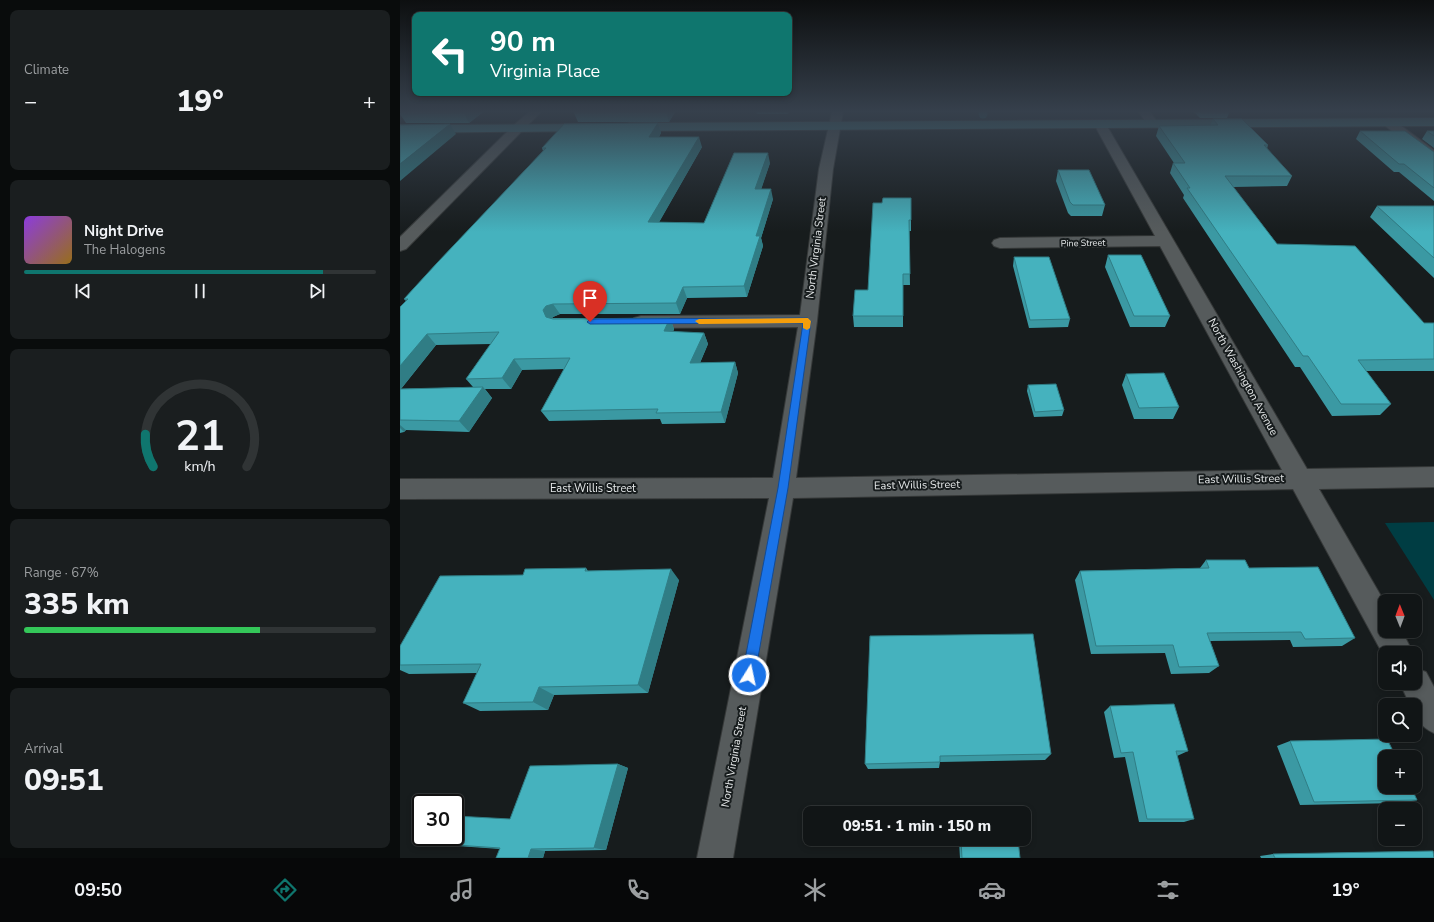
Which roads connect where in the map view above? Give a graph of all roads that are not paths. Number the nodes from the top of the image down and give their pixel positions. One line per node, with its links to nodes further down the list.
1 (494, 152): 6 (street)
2 (829, 152): 7 (street, North Virginia Street)
3 (1116, 152): 4 (street, North Washington Avenue)
4 (1167, 241): 5 (street, Pine Street); 10 (street, North Washington Avenue)
5 (1000, 243)
6 (400, 246)
7 (808, 321): 8 (street); 11 (street, North Virginia Street)
8 (623, 322)
9 (1434, 477): 10 (street, East Willis Street)
10 (1300, 478): 11 (street, East Willis Street); 13 (street, North Washington Avenue)
11 (783, 488): 12 (street, East Willis Street); 16 (street, North Virginia Street)
12 (400, 489)
13 (1378, 617)
14 (1419, 690): 15 (street)
15 (1434, 717)
16 (715, 858)

